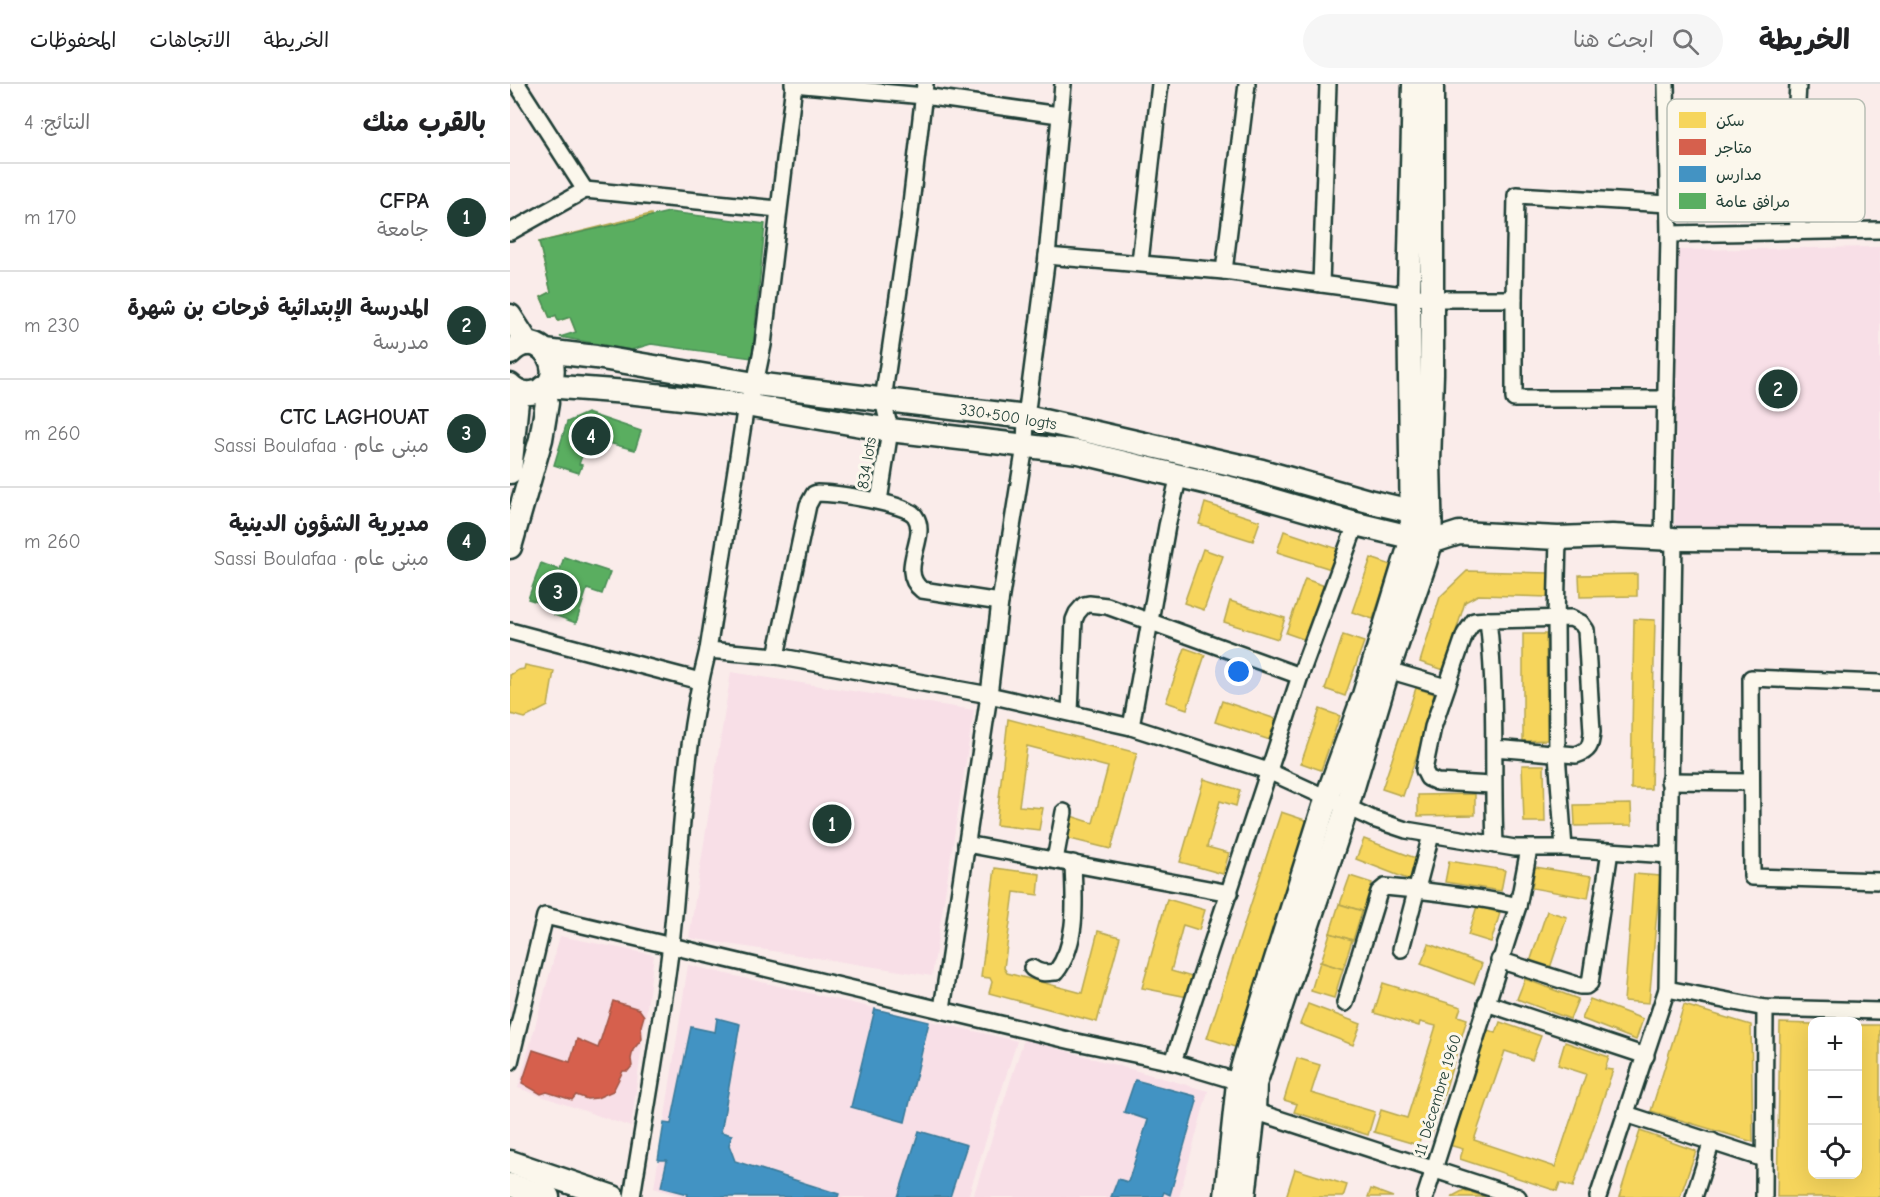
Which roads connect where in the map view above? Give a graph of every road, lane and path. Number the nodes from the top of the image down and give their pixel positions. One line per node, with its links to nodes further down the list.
1 (517, 84): 15 (street)
2 (794, 84): 11 (street); 17 (street)
3 (1063, 84): 13 (street)
4 (1160, 84): 25 (street)
5 (1247, 84): 26 (street)
6 (1328, 84): 27 (street)
7 (1414, 84): 28 (street)
8 (1432, 84): 29 (street)
9 (1665, 84): 14 (street)
10 (1798, 84): 12 (street)
11 (925, 90): 13 (street); 37 (street)
12 (1797, 99)
13 (1059, 115): 24 (street)
14 (1667, 164)
15 (585, 190): 17 (street); 21 (street)
16 (1667, 204): 30 (street)
17 (778, 209): 33 (street)
18 (1669, 222): 23 (street)
19 (1798, 222): 22 (street)
20 (1880, 230): 22 (street)
21 (510, 232)
22 (1798, 232): 23 (street)
23 (1669, 234): 36 (street)
24 (1047, 256): 25 (street); 39 (street)
25 (1140, 262): 26 (street)
26 (1224, 271): 27 (street)
27 (1321, 284): 28 (street)
28 (1409, 295): 29 (street); 45 (street)
29 (1433, 299): 30 (street); 45 (street)
30 (1514, 299): 36 (street)
31 (510, 316): 32 (street)
32 (528, 349): 33 (street, 330+500 logts); 34 (street)
33 (755, 384): 37 (street, 330+500 logts); 38 (street)
34 (545, 387): 35 (street); 38 (street); 52 (street)
35 (514, 388): 42 (street)
36 (1666, 399): 49 (street)
37 (883, 400): 39 (street, 330+500 logts); 40 (street)
38 (746, 405): 40 (street); 58 (street)
39 (1026, 417): 41 (street); 45 (street, 330+500 logts)
40 (890, 430): 41 (street); 44 (street, 834 lots)
41 (1025, 446): 43 (street); 53 (street)
42 (510, 472)
43 (1179, 475): 46 (street); 56 (street)
44 (879, 501): 53 (street); 59 (street)
45 (1421, 513): 47 (street, 330+500 logts); 50 (street)
46 (1356, 524): 50 (street); 61 (street)
47 (1459, 533): 48 (street); 50 (street)
48 (1558, 538): 49 (street); 54 (street)
49 (1669, 539): 51 (street); 71 (street)
50 (1421, 540): 60 (street); 74 (street)
51 (1880, 540)
52 (510, 547)
53 (1000, 602): 65 (street)
54 (1556, 619): 55 (street); 69 (street); 69 (street)
55 (1488, 620): 64 (street); 68 (street)
56 (1151, 621): 61 (street); 66 (street); 67 (street)
57 (510, 631): 62 (street)
58 (708, 650): 59 (street); 62 (street)
59 (777, 656): 65 (street)
60 (1388, 670): 64 (street); 74 (street)
61 (1300, 676): 70 (street)
62 (700, 681): 89 (street)
63 (1880, 683): 72 (street)
64 (1446, 687): 73 (street)
65 (989, 695): 66 (street); 77 (street)
66 (1070, 712): 67 (street)
67 (1131, 727): 70 (street)
68 (1494, 748): 69 (street); 73 (street)
69 (1557, 754): 79 (street)
70 (1268, 771): 74 (street); 87 (street)
71 (1670, 781): 72 (street); 82 (street)
72 (1751, 782): 85 (street)
73 (1492, 785): 78 (street)
74 (1337, 802): 76 (street); 102 (street)
75 (1064, 812): 83 (street)
76 (1431, 835): 78 (street); 86 (street)
77 (966, 844): 83 (street); 97 (street)
78 (1495, 845): 80 (street)
79 (1564, 848): 80 (street); 81 (street)
80 (1529, 849): 88 (street, 11 Décembre 1960)
81 (1610, 851): 82 (street); 91 (street)
82 (1669, 855): 93 (street)
83 (1055, 860): 84 (street)
84 (1073, 863): 87 (street); 92 (street)
85 (1880, 881)
86 (1416, 891): 88 (street); 90 (street); 94 (street)
87 (1230, 893): 101 (street)
88 (1518, 906): 91 (street, 11 Décembre 1960)
89 (671, 944): 97 (street); 100 (street); 112 (street)
90 (1401, 949)
91 (1499, 960): 95 (street, 11 Décembre 1960)
92 (1032, 968)
93 (1667, 989): 96 (street); 99 (street)
94 (1345, 1003)
95 (1486, 1003): 99 (street); 108 (street, 11 Décembre 1960)
96 (1765, 1008): 98 (street); 106 (street)
97 (942, 1009): 101 (street)
98 (1880, 1011)
99 (1646, 1056): 104 (street)
100 (510, 1062)
101 (1173, 1062): 102 (street)
102 (1247, 1084): 103 (street); 113 (street)
103 (1254, 1111): 108 (street); 114 (street)
104 (1626, 1114): 105 (street); 117 (street)
105 (1712, 1141): 106 (street); 118 (street)
106 (1764, 1159): 119 (street)
107 (510, 1162): 111 (street)
108 (1434, 1168): 115 (street, 11 Décembre 1960); 116 (street)
109 (510, 1185): 110 (street)
110 (548, 1197)
111 (614, 1197)
112 (632, 1197)
113 (1226, 1197)
114 (1245, 1197)
115 (1425, 1197)
116 (1518, 1197)
117 (1598, 1197)
118 (1694, 1197)
119 (1764, 1197)

